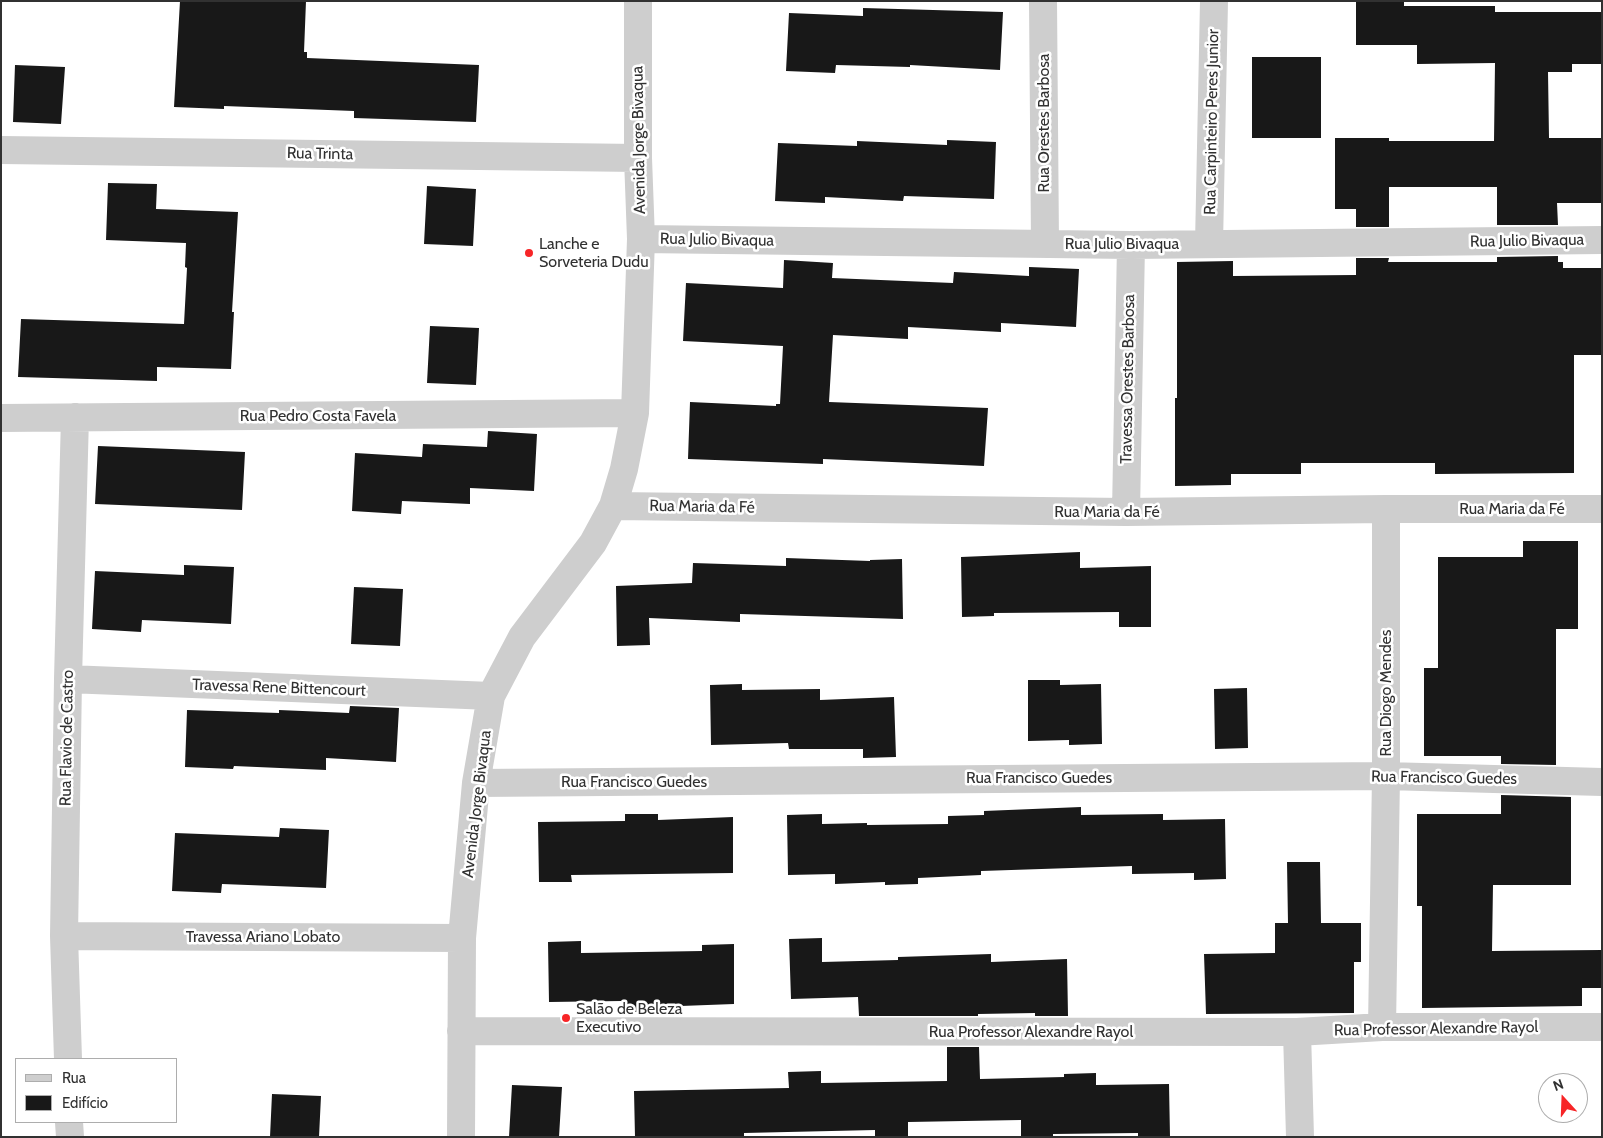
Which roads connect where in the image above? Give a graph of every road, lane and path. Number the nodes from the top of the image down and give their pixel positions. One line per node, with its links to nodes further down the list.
1 (638, 1): 5 (street, Avenida Jorge Bivaqua)
2 (1043, 1): 8 (street, Rua Orestes Barbosa)
3 (1214, 1): 9 (street, Rua Carpinteiro Peres Junior)
4 (1, 150): 5 (street, Rua Trinta)
5 (638, 158): 6 (street, Avenida Jorge Bivaqua)
6 (642, 239): 8 (street, Rua Julio Bivaqua); 11 (street, Avenida Jorge Bivaqua)
7 (1602, 240): 9 (street, Rua Julio Bivaqua)
8 (1045, 244): 10 (street, Rua Julio Bivaqua)
9 (1209, 244): 10 (street, Rua Julio Bivaqua)
10 (1131, 246): 17 (street, Travessa Orestes Barbosa)
11 (636, 413): 12 (street, Rua Pedro Costa Favela); 14 (street, Avenida Jorge Bivaqua)
12 (75, 417): 13 (street, Rua Pedro Costa Favela); 18 (street, Rua Flavio de Castro)
13 (1, 418)
14 (613, 506): 17 (street, Rua Maria da Fé); 19 (street, Avenida Jorge Bivaqua)
15 (1386, 509): 16 (street, Rua Maria da Fé); 17 (street, Rua Maria da Fé); 20 (street, Rua Diogo Mendes)
16 (1602, 509)
17 (1126, 512)
18 (68, 679): 19 (street, Travessa Rene Bittencourt); 23 (street, Rua Flavio de Castro)
19 (491, 696): 22 (street, Avenida Jorge Bivaqua)
20 (1386, 776): 21 (street, Rua Francisco Guedes); 22 (street, Rua Francisco Guedes); 25 (street, Rua Diogo Mendes)
21 (1602, 782)
22 (476, 783): 24 (street, Avenida Jorge Bivaqua)
23 (64, 936): 24 (street, Travessa Ariano Lobato); 29 (street, Rua Flavio de Castro)
24 (462, 938): 27 (street, Avenida Jorge Bivaqua)
25 (1382, 1026): 26 (street, Rua Professor Alexandre Rayol); 28 (street, Rua Professor Alexandre Rayol)
26 (1602, 1027)
27 (461, 1031): 28 (street, Rua Professor Alexandre Rayol); 32 (street, Avenida Jorge Bivaqua)
28 (1298, 1032): 33 (street)
29 (68, 1058)
30 (69, 1123): 31 (street)
31 (70, 1137)
32 (461, 1137)
33 (1300, 1137)

